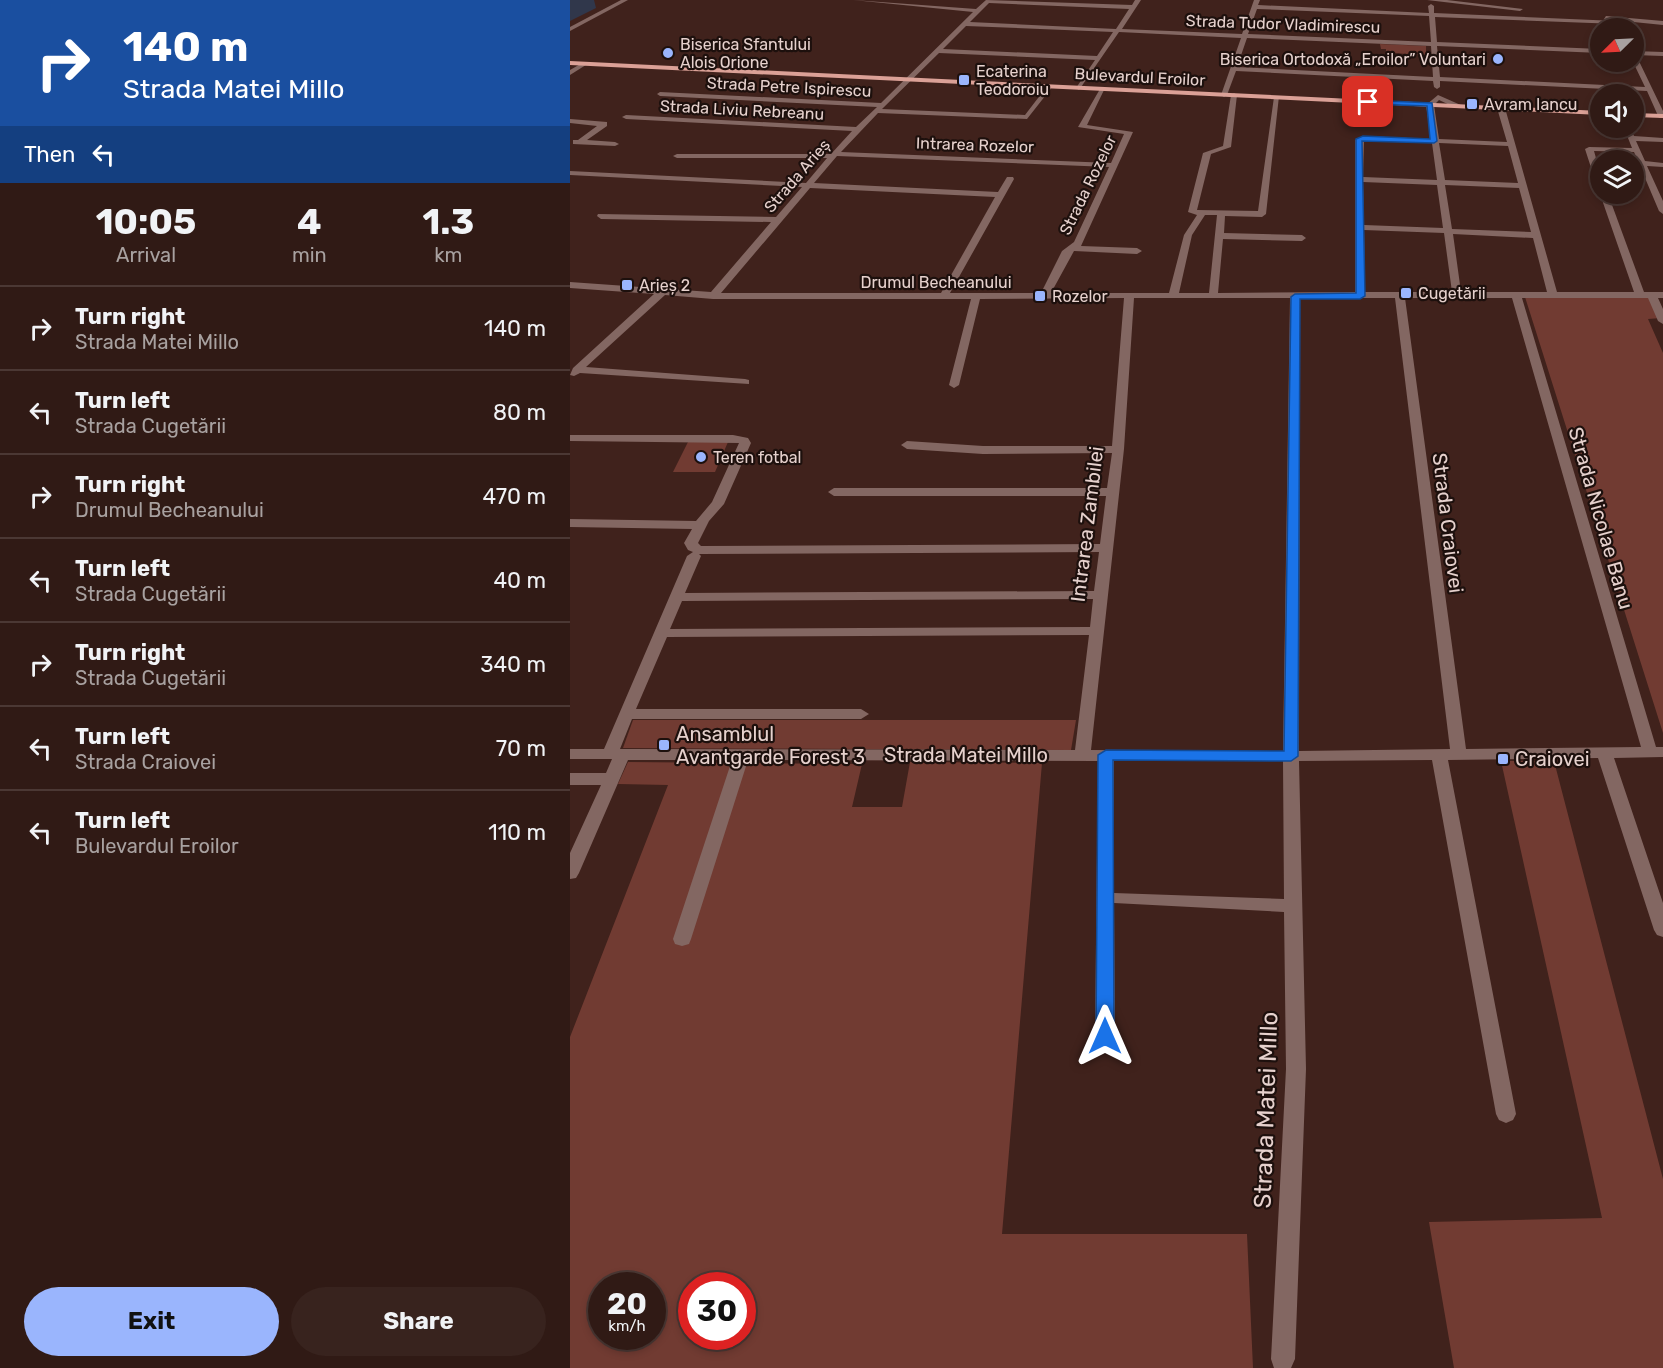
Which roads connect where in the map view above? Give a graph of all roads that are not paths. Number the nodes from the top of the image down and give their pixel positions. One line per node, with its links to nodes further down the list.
1 (625, 0): 19 (street)
2 (856, 0): 9 (street)
3 (1138, 0): 8 (street)
4 (1249, 0): 7 (street)
5 (1430, 0): 10 (street); 12 (street)
6 (989, 1): 8 (street); 9 (street, Strada Arieș)
7 (1256, 3): 12 (street); 22 (street)
8 (1133, 7): 21 (street)
9 (978, 10): 18 (street, Strada Arieș)
10 (1531, 10)
11 (1554, 12): 13 (street)
12 (1432, 15): 14 (street); 23 (street)
13 (1593, 18)
14 (1544, 19): 15 (street); 20 (street)
15 (1590, 19)
16 (1644, 23): 17 (street)
17 (1663, 23)
18 (965, 24): 21 (street, Strada Tudor Vladimirescu); 24 (street, Strada Arieș)
19 (570, 29)
20 (1548, 30)
21 (1117, 31): 22 (street, Strada Tudor Vladimirescu); 28 (street)
22 (1244, 36): 23 (street, Strada Tudor Vladimirescu); 31 (street)
23 (1434, 44): 25 (street, Strada Tudor Vladimirescu); 35 (street)
24 (938, 51): 28 (street); 34 (street, Strada Arieș)
25 (1590, 51)
26 (1663, 54): 27 (street)
27 (1644, 55)
28 (1098, 58): 37 (street)
29 (570, 63): 30 (main road, Bulevardul Eroilor)
30 (586, 63): 33 (street); 34 (main road, Bulevardul Eroilor)
31 (1232, 69): 35 (street); 41 (street)
32 (1642, 72): 38 (street)
33 (570, 73)
34 (908, 79): 36 (main road, Bulevardul Eroilor); 47 (street, Strada Arieș)
35 (1436, 79): 38 (street); 44 (street)
36 (1050, 86): 37 (main road, Bulevardul Eroilor); 47 (street, Strada Petre Ispirescu)
37 (1078, 88): 39 (main road, Bulevardul Eroilor)
38 (1649, 88): 51 (street)
39 (1102, 89): 41 (main road, Bulevardul Eroilor); 67 (street, Strada Rozelor)
40 (660, 94): 47 (street, Strada Petre Ispirescu)
41 (1224, 95): 42 (main road, Bulevardul Eroilor)
42 (1234, 95): 43 (main road, Bulevardul Eroilor); 81 (street)
43 (1277, 97): 45 (main road, Bulevardul Eroilor); 82 (street)
44 (1438, 97): 45 (street); 46 (street)
45 (1430, 105): 46 (main road, Bulevardul Eroilor); 57 (street)
46 (1460, 106): 48 (main road, Bulevardul Eroilor)
47 (878, 108): 54 (street, Strada Arieș)
48 (1501, 108): 49 (main road, Bulevardul Eroilor); 61 (street)
49 (1590, 112)
50 (1644, 115): 51 (main road)
51 (1663, 116)
52 (626, 117): 54 (street, Strada Liviu Rebreanu)
53 (570, 121): 59 (street)
54 (858, 129): 64 (street, Strada Arieș)
55 (1632, 138): 56 (street); 62 (street)
56 (1663, 140)
57 (1434, 141): 61 (street); 72 (street); 74 (street)
58 (570, 142): 59 (street)
59 (580, 142): 60 (street)
60 (615, 144)
61 (1510, 144): 77 (street)
62 (1636, 150): 63 (street)
63 (1590, 151)
64 (834, 155): 65 (street, Intrarea Rozelor); 67 (street, Intrarea Rozelor); 76 (street, Strada Arieș)
65 (677, 156)
66 (1644, 163): 68 (street)
67 (1114, 165): 90 (street, Strada Rozelor)
68 (1663, 165)
69 (1644, 168): 73 (street)
70 (570, 172): 76 (street)
71 (1010, 179): 78 (street)
72 (1360, 179): 74 (street); 85 (street)
73 (1650, 182): 75 (street); 80 (street)
74 (1440, 183): 77 (street); 86 (street)
75 (1663, 183)
76 (808, 185): 78 (street); 84 (street, Strada Arieș)
77 (1523, 186): 87 (street)
78 (1001, 195): 103 (street)
79 (1608, 204): 97 (street)
80 (1663, 211)
81 (1202, 213): 82 (street); 107 (street)
82 (1221, 214): 88 (street)
83 (601, 216): 84 (street)
84 (779, 220): 100 (street, Strada Arieș)
85 (1361, 227): 86 (street); 101 (street)
86 (1447, 231): 87 (street); 94 (street)
87 (1536, 235): 96 (street)
88 (1220, 236): 89 (street); 108 (street)
89 (1302, 238)
90 (1073, 248): 91 (street); 105 (street, Strada Rozelor)
91 (1137, 251)
92 (572, 287): 93 (street, Drumul Becheanului)
93 (662, 292): 100 (street, Drumul Becheanului); 111 (street)
94 (1457, 295): 95 (street, Drumul Becheanului); 102 (street, Drumul Becheanului)
95 (1516, 295): 96 (street, Drumul Becheanului); 130 (street, Strada Nicolae Banu)
96 (1553, 295): 97 (street, Drumul Becheanului)
97 (1640, 295): 98 (street, Drumul Becheanului)
98 (1652, 295): 99 (street, Drumul Becheanului); 110 (street)
99 (1663, 295)
100 (713, 296): 103 (street, Drumul Becheanului)
101 (1360, 296): 102 (street, Drumul Becheanului); 109 (street, Drumul Becheanului)
102 (1400, 296): 135 (street, Strada Craiovei)
103 (943, 297): 104 (street, Drumul Becheanului)
104 (976, 297): 105 (street, Drumul Becheanului); 113 (street)
105 (1044, 297): 106 (street, Drumul Becheanului)
106 (1129, 297): 107 (street, Drumul Becheanului); 117 (street, Intrarea Zambilei)
107 (1173, 297): 108 (street, Drumul Becheanului)
108 (1213, 297): 109 (street, Drumul Becheanului)
109 (1295, 297): 139 (street)
110 (1663, 321)
111 (574, 373): 112 (street)
112 (745, 382)
113 (954, 385)
114 (570, 438): 121 (street)
115 (908, 445): 117 (street)
116 (1012, 445): 117 (street)
117 (1118, 447): 119 (street, Intrarea Zambilei)
118 (834, 492): 119 (street)
119 (1113, 492): 122 (street, Intrarea Zambilei)
120 (570, 523): 121 (street)
121 (699, 525): 123 (street)
122 (1106, 548): 123 (street); 124 (street, Intrarea Zambilei)
123 (696, 553): 125 (street)
124 (1101, 595): 125 (street); 126 (street, Intrarea Zambilei)
125 (676, 597): 127 (street)
126 (1096, 631): 127 (street); 136 (street, Intrarea Zambilei)
127 (661, 633): 128 (street)
128 (627, 714): 129 (street); 131 (street)
129 (861, 714)
130 (1656, 752): 133 (street, Strada Matei Millo)
131 (616, 753): 132 (street, Strada Matei Millo); 134 (street, Strada Matei Millo); 141 (street)
132 (742, 753): 136 (street, Strada Matei Millo); 146 (street)
133 (1604, 753): 135 (street, Strada Matei Millo); 145 (street)
134 (570, 754)
135 (1459, 754): 138 (street, Strada Matei Millo)
136 (1082, 755): 137 (street, Strada Matei Millo)
137 (1106, 755): 139 (street, Strada Matei Millo); 147 (street)
138 (1439, 755): 139 (street, Strada Matei Millo); 148 (street)
139 (1291, 756): 144 (street, Strada Matei Millo)
140 (570, 778): 141 (street)
141 (612, 779): 142 (street)
142 (570, 873)
143 (1119, 898): 144 (street)
144 (1294, 906): 149 (street, Strada Matei Millo)
145 (1663, 930)
146 (682, 939)
147 (1105, 1036)
148 (1506, 1114)
149 (1283, 1359)

